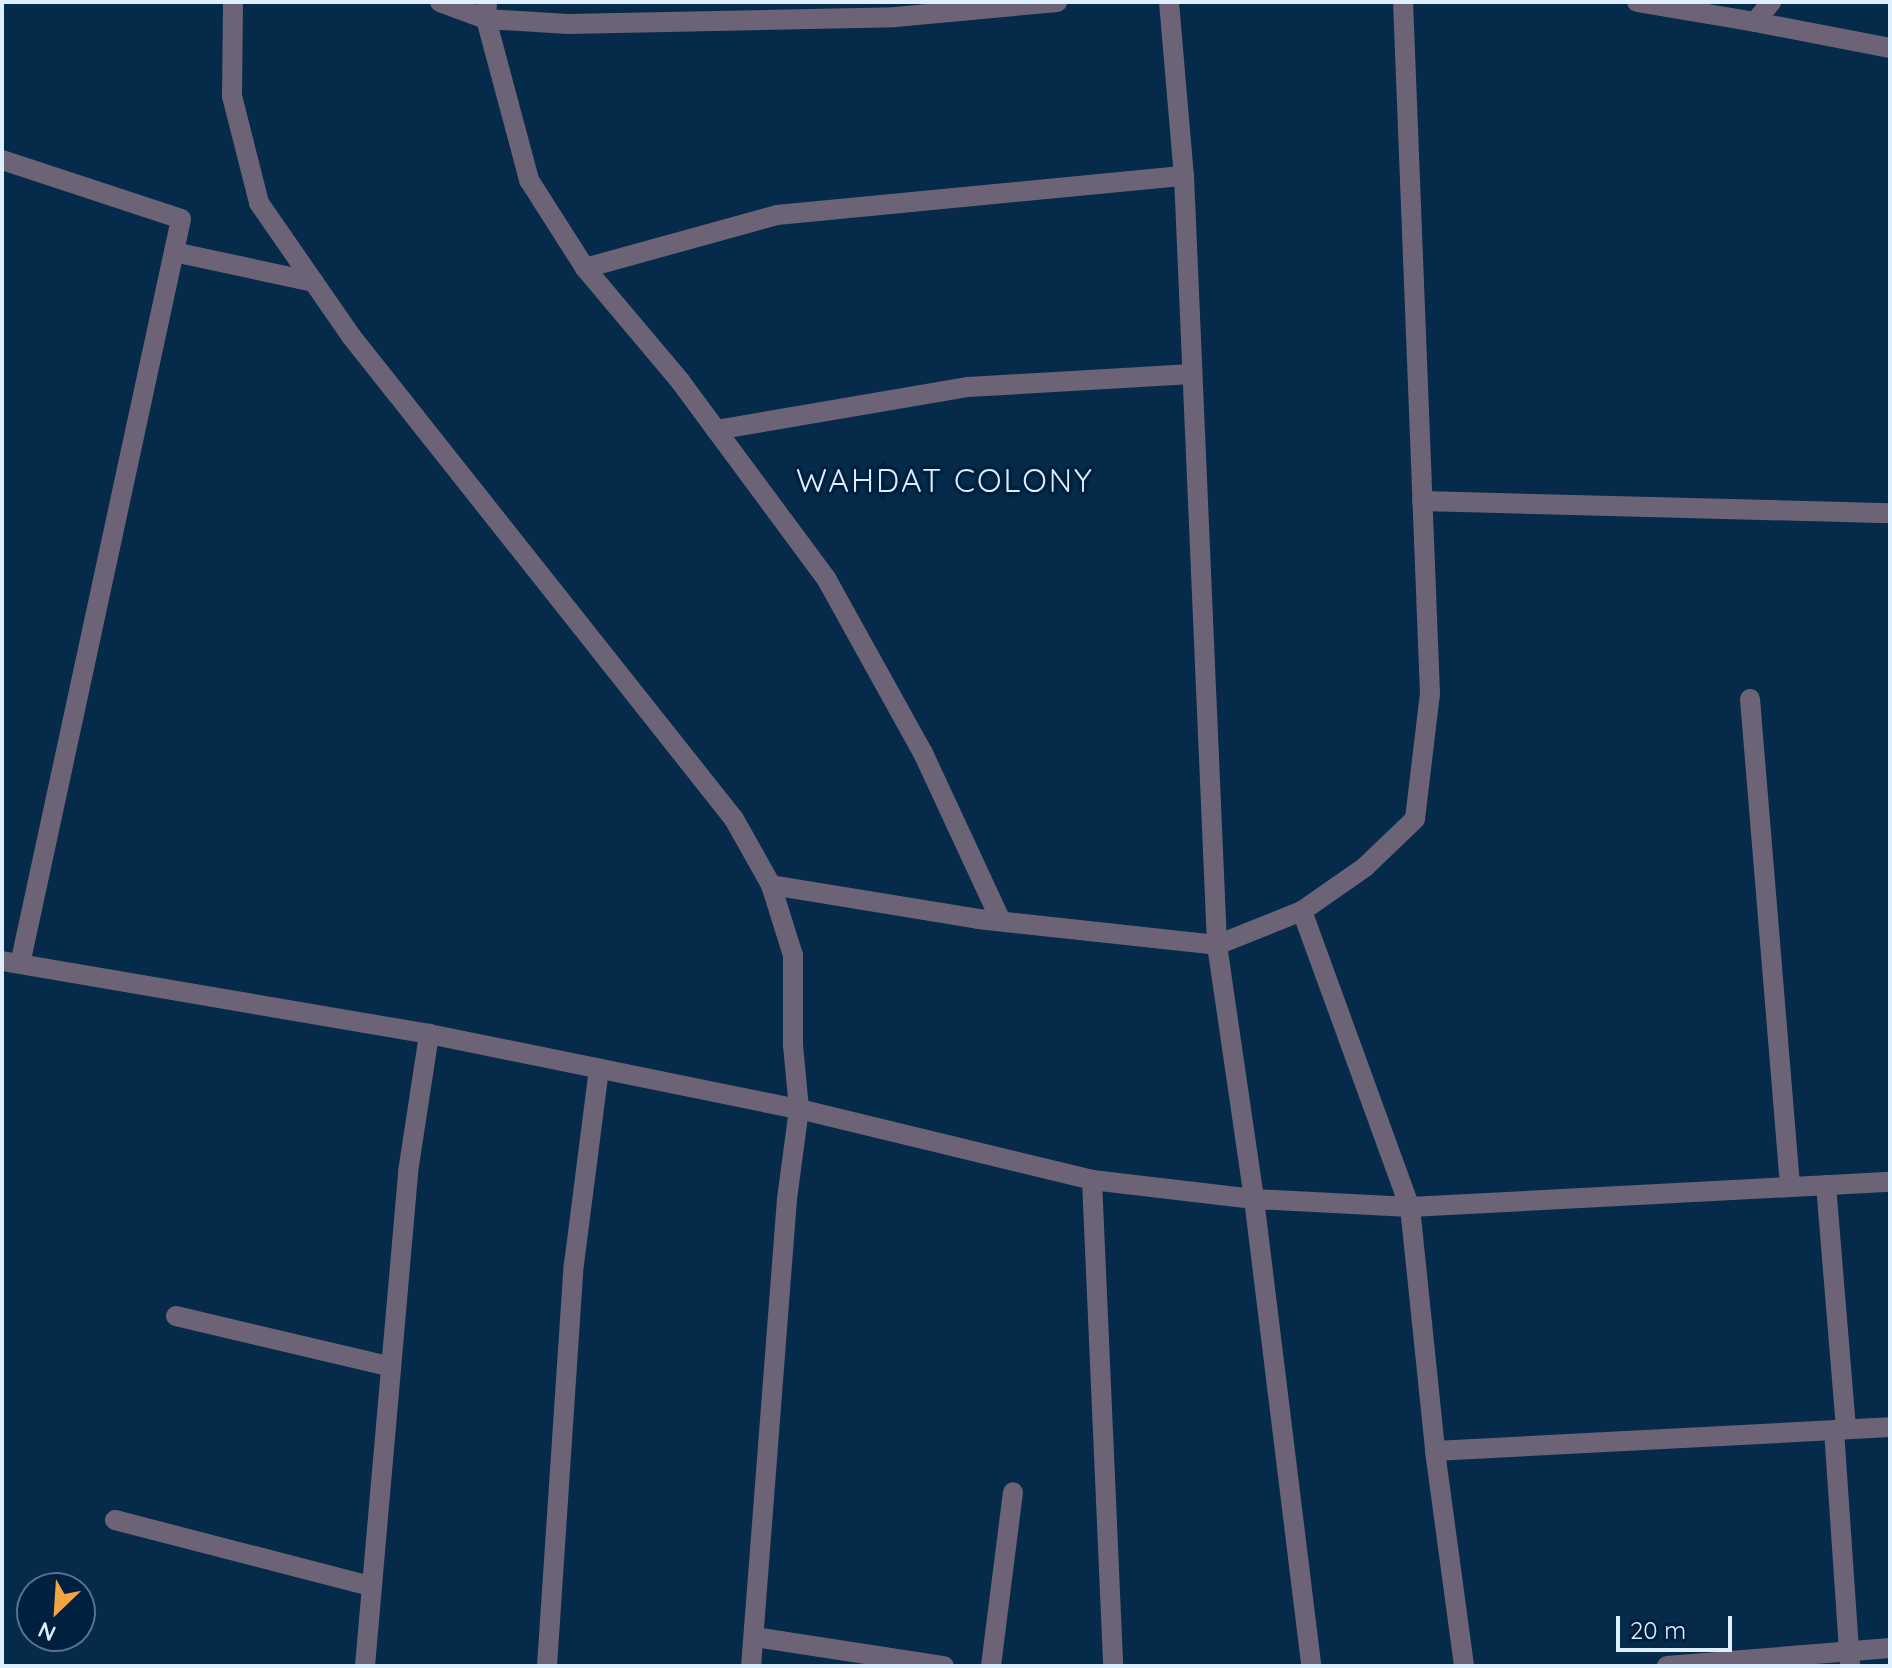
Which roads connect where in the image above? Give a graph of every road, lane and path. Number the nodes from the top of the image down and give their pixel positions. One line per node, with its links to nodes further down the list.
1 (233, 2): 15 (street)
2 (440, 2): 8 (street)
3 (1057, 2): 8 (street)
4 (1169, 2): 12 (street)
5 (1403, 2): 18 (street)
6 (1637, 2): 9 (street)
7 (1771, 2): 9 (street)
8 (487, 10): 14 (street)
9 (1755, 22): 10 (street)
10 (1890, 48)
11 (2, 160): 13 (street)
12 (1184, 176): 14 (street); 16 (street)
13 (174, 252): 15 (street); 25 (street)
14 (585, 268): 17 (street)
15 (314, 282): 21 (street)
16 (1192, 374): 17 (street); 24 (street)
17 (716, 430): 23 (street)
18 (1422, 501): 19 (street); 22 (street)
19 (1890, 513)
20 (1750, 699): 32 (street)
21 (771, 885): 23 (street); 28 (street)
22 (1302, 911): 24 (street); 34 (street)
23 (1001, 921): 24 (street)
24 (1217, 945): 33 (street)
25 (11, 962): 26 (street)
26 (429, 1034): 27 (street); 36 (street)
27 (599, 1069): 28 (street); 47 (street)
28 (799, 1109): 29 (street); 43 (street)
29 (1092, 1180): 33 (street); 51 (street)
30 (1890, 1182): 31 (street)
31 (1826, 1185): 32 (street); 38 (street)
32 (1790, 1186): 34 (street)
33 (1254, 1199): 34 (street); 52 (street)
34 (1410, 1207): 39 (street)
35 (176, 1316): 36 (street)
36 (391, 1367): 42 (street)
37 (1890, 1427): 38 (street)
38 (1840, 1430): 39 (street); 45 (street)
39 (1435, 1451): 53 (street)
40 (1013, 1492): 50 (street)
41 (115, 1520): 42 (street)
42 (371, 1586): 46 (street)
43 (754, 1637): 48 (street); 49 (street)
44 (1890, 1648): 45 (street)
45 (1849, 1659): 54 (street)
46 (365, 1666)
47 (547, 1666)
48 (751, 1666)
49 (944, 1666)
50 (991, 1666)
51 (1113, 1666)
52 (1311, 1666)
53 (1464, 1666)
54 (1667, 1666)

